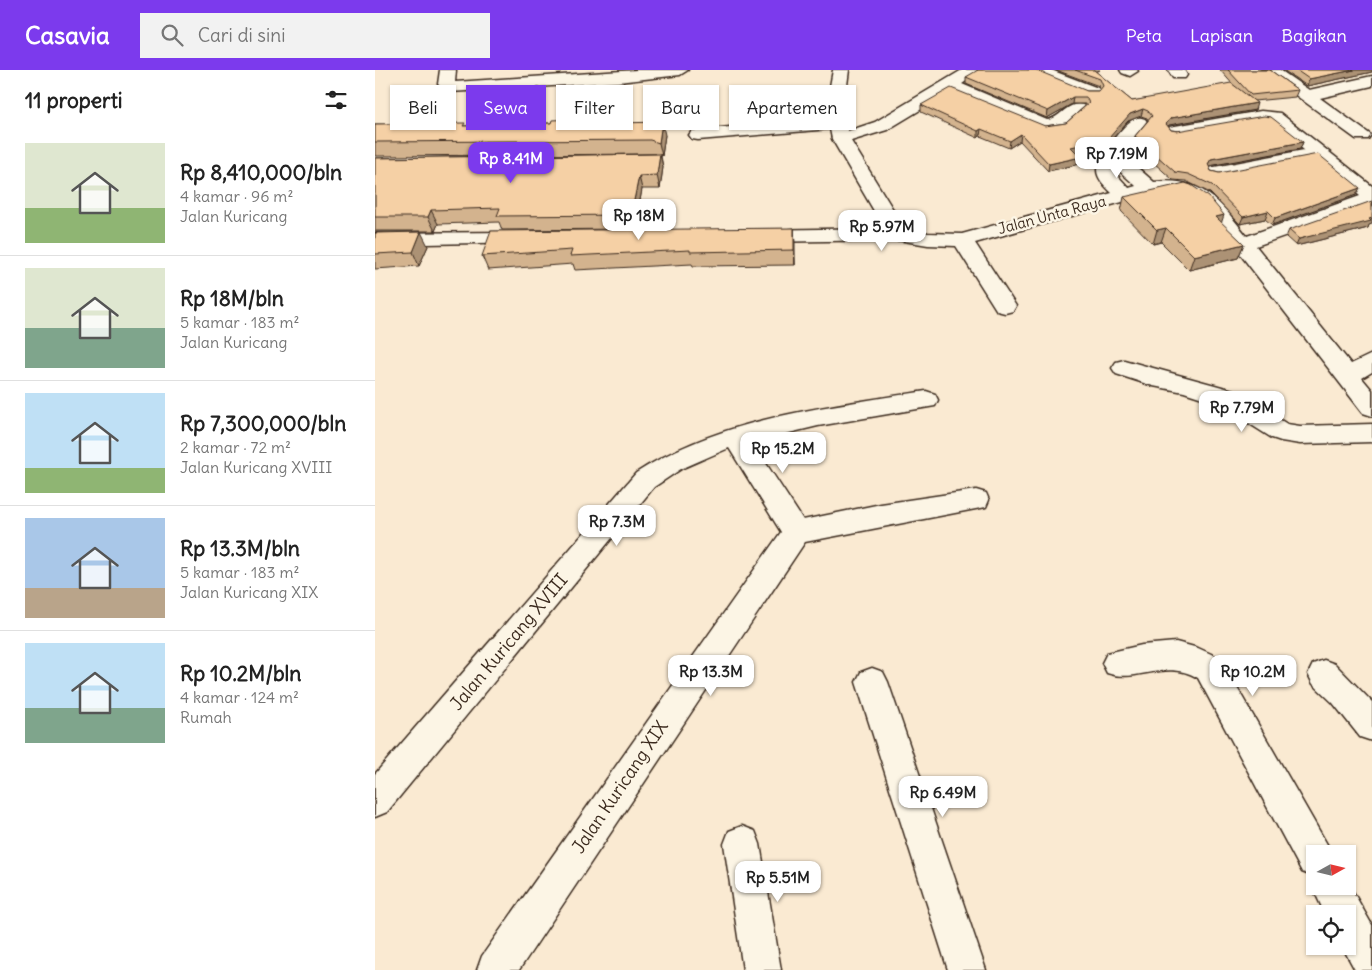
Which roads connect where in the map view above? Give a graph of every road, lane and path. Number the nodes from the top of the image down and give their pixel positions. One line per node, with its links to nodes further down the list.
1 (448, 70): 2 (street)
2 (680, 70)
3 (841, 70): 13 (street)
4 (974, 70): 8 (street)
5 (1037, 70): 9 (street)
6 (1269, 70): 10 (street)
7 (1372, 81): 10 (street)
8 (949, 85): 11 (street); 13 (street)
9 (1092, 92)
10 (1307, 96): 15 (street)
11 (1077, 108)
12 (1139, 123): 18 (street)
13 (839, 131): 16 (street); 22 (street)
14 (1175, 131): 17 (street)
15 (1362, 135)
16 (698, 136)
17 (1317, 153): 19 (street); 27 (street)
18 (1112, 155): 20 (street); 21 (street)
19 (1216, 172)
20 (1150, 188): 21 (street, Jalan Unta Raya); 27 (street, Jalan Unta Raya)
21 (1125, 195): 26 (street, Jalan Unta Raya)
22 (898, 234): 23 (street, Jalan Unta Raya); 26 (street, Jalan Unta Raya)
23 (738, 236)
24 (542, 238): 25 (street)
25 (375, 240)
26 (963, 240): 28 (street)
27 (1243, 244): 31 (street, Jalan Unta Raya)
28 (1005, 306)
29 (1372, 362): 31 (street)
30 (1124, 368): 34 (street)
31 (1347, 376): 33 (street, Jalan Unta Raya)
32 (926, 400): 35 (street, Jalan Kuricang XVIII)
33 (1372, 408)
34 (1372, 433)
35 (736, 438): 37 (street); 42 (street, Jalan Kuricang XVIII)
36 (976, 500): 37 (street)
37 (796, 533): 47 (street, Jalan Kuricang XIX)
38 (1118, 663): 44 (street)
39 (1324, 674): 41 (street)
40 (872, 682): 49 (street)
41 (1372, 726)
42 (375, 800)
43 (742, 844): 48 (street)
44 (1307, 845)
45 (1356, 934): 46 (street)
46 (1372, 962)
47 (496, 970)
48 (762, 970)
49 (967, 970)

